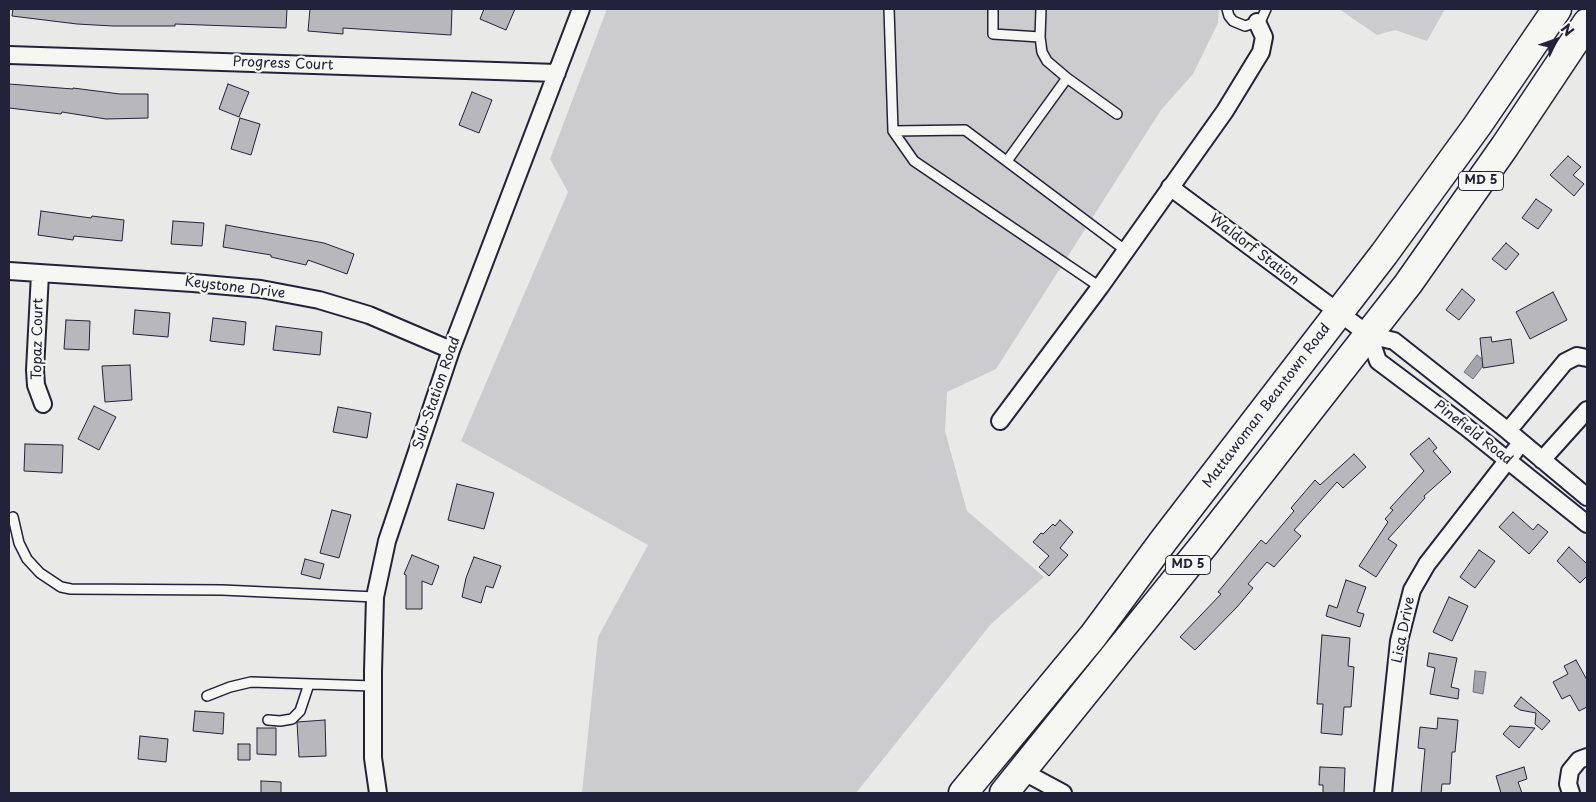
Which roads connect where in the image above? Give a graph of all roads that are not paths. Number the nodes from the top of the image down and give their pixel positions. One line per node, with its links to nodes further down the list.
1 (581, 9): 11 (street, Sub-Station Road)
2 (889, 9): 14 (lane)
3 (993, 9): 9 (lane)
4 (1041, 9): 9 (lane)
5 (1227, 9): 7 (lane)
6 (1557, 9): 21 (highway, Mattawoman Beantown Road / MD 5)
7 (1262, 16): 16 (street)
8 (1587, 23): 22 (highway, MD 5)
9 (1040, 37): 12 (lane)
10 (9, 55): 11 (street, Progress Court)
11 (557, 72): 23 (street, Sub-Station Road)
12 (1067, 78): 13 (lane); 15 (lane)
13 (1117, 114)
14 (893, 131): 15 (lane); 20 (lane)
15 (1007, 161): 17 (lane)
16 (1170, 187): 17 (street); 21 (street, Waldorf Station)
17 (1125, 250): 20 (street)
18 (9, 271): 19 (street, Keystone Drive)
19 (40, 274): 23 (street, Keystone Drive); 25 (street, Topaz Court)
20 (1100, 287): 27 (street)
21 (1339, 312): 22 (street, Pinefield Road); 40 (highway, Mattawoman Beantown Road / MD 5)
22 (1369, 334): 28 (street, Pinefield Road); 31 (street, Pinefield Road); 42 (highway, MD 5)
23 (451, 350): 35 (street, Sub-Station Road)
24 (1587, 358): 28 (street)
25 (43, 404)
26 (1587, 410): 30 (street)
27 (1000, 420)
28 (1508, 431): 29 (street, Pinefield Road)
29 (1521, 443): 30 (street, Pinefield Road); 31 (street, Lisa Drive)
30 (1542, 460): 32 (street, Pinefield Road)
31 (1508, 461): 34 (street, Pinefield Road); 48 (street, Lisa Drive)
32 (1587, 497)
33 (13, 517): 35 (lane)
34 (1587, 524)
35 (376, 597): 37 (street, Sub-Station Road)
36 (309, 684): 37 (lane); 38 (lane); 39 (lane)
37 (373, 686): 43 (street, Sub-Station Road)
38 (207, 696)
39 (268, 720)
40 (1017, 730): 44 (highway, Mattawoman Beantown Road / MD 5); 45 (highway)
41 (1587, 757): 49 (street)
42 (1022, 771): 46 (highway, MD 5); 47 (street)
43 (378, 793)
44 (964, 793)
45 (978, 793)
46 (1004, 793)
47 (1063, 793)
48 (1383, 793)
49 (1571, 793)

